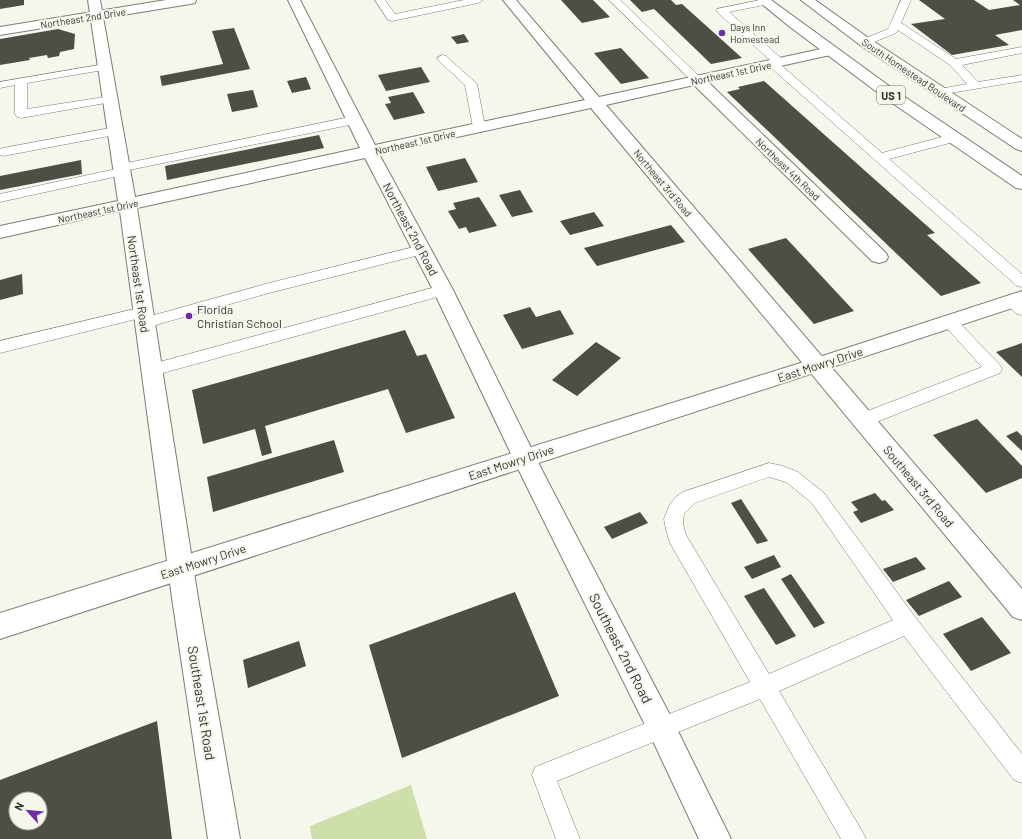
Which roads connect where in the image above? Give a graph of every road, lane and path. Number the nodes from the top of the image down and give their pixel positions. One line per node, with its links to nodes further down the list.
1 (190, 0): 10 (main road, Northeast 2nd Drive)
2 (294, 0): 28 (main road, Northeast 2nd Road)
3 (380, 0): 4 (lane)
4 (478, 0)
5 (509, 0): 27 (main road, Northeast 3rd Road)
6 (614, 0): 21 (lane)
7 (807, 0): 13 (main road, South Homestead Boulevard / US 1)
8 (906, 0): 11 (lane)
9 (764, 1): 15 (main road, US 1); 17 (lane)
10 (95, 8): 12 (main road, Northeast 2nd Drive); 19 (main road, Northeast 1st Road)
11 (895, 24): 13 (lane); 18 (lane)
12 (0, 31)
13 (865, 42): 25 (main road, South Homestead Boulevard / US 1)
14 (1022, 50): 18 (lane)
15 (830, 51): 17 (main road, Northeast 1st Drive); 30 (main road, US 1)
16 (442, 58): 29 (lane)
17 (776, 63): 21 (main road, Northeast 1st Drive); 35 (lane)
18 (954, 63): 24 (lane)
19 (105, 67): 22 (lane); 26 (main road, Northeast 1st Road)
20 (1022, 78): 24 (lane)
21 (697, 80): 27 (main road, Northeast 1st Drive); 43 (main road, Northeast 4th Road)
22 (21, 81): 23 (lane); 26 (lane)
23 (0, 85)
24 (975, 86): 25 (lane)
25 (938, 92): 32 (main road, South Homestead Boulevard / US 1)
26 (111, 99): 31 (main road, Northeast 1st Road)
27 (595, 103): 29 (main road, Northeast 1st Drive); 49 (main road, Northeast 3rd Road)
28 (355, 120): 34 (main road, Northeast 2nd Road); 37 (lane)
29 (479, 127): 34 (main road, Northeast 1st Drive)
30 (960, 130): 35 (lane); 36 (main road); 38 (main road)
31 (116, 131): 33 (lane); 37 (main road, Northeast 1st Road)
32 (1020, 141)
33 (2, 152)
34 (370, 152): 40 (main road, Northeast 1st Drive); 42 (main road, Northeast 2nd Road)
35 (880, 157): 45 (lane)
36 (1022, 162)
37 (122, 169): 39 (lane); 40 (main road, Northeast 1st Road)
38 (1022, 184)
39 (0, 198)
40 (128, 204): 41 (main road, Northeast 1st Drive); 46 (main road, Northeast 1st Road)
41 (0, 232)
42 (422, 250): 44 (main road, Northeast 2nd Road); 46 (lane)
43 (879, 257)
44 (443, 290): 50 (lane); 52 (main road, Northeast 2nd Road)
45 (1019, 298): 47 (main road, East Mowry Drive)
46 (144, 317): 48 (lane); 50 (main road, Northeast 1st Road)
47 (949, 321): 49 (main road, East Mowry Drive); 51 (lane)
48 (0, 347)
49 (816, 365): 51 (main road, Southeast 3rd Road); 52 (main road, East Mowry Drive)
50 (152, 370): 53 (main road, Northeast 1st Road)
51 (863, 420): 54 (main road, Southeast 3rd Road)
52 (525, 458): 53 (main road, East Mowry Drive); 58 (main road, Southeast 2nd Road)
53 (180, 568): 56 (main road, East Mowry Drive); 60 (main road, Southeast 1st Road)
54 (1022, 608)
55 (908, 624): 57 (lane); 57 (lane); 59 (lane)
56 (0, 626)
57 (764, 687): 58 (lane); 63 (lane)
58 (661, 727): 61 (lane); 62 (main road, Southeast 2nd Road)
59 (1022, 772)
60 (224, 839)
61 (568, 839)
62 (716, 839)
63 (854, 839)

